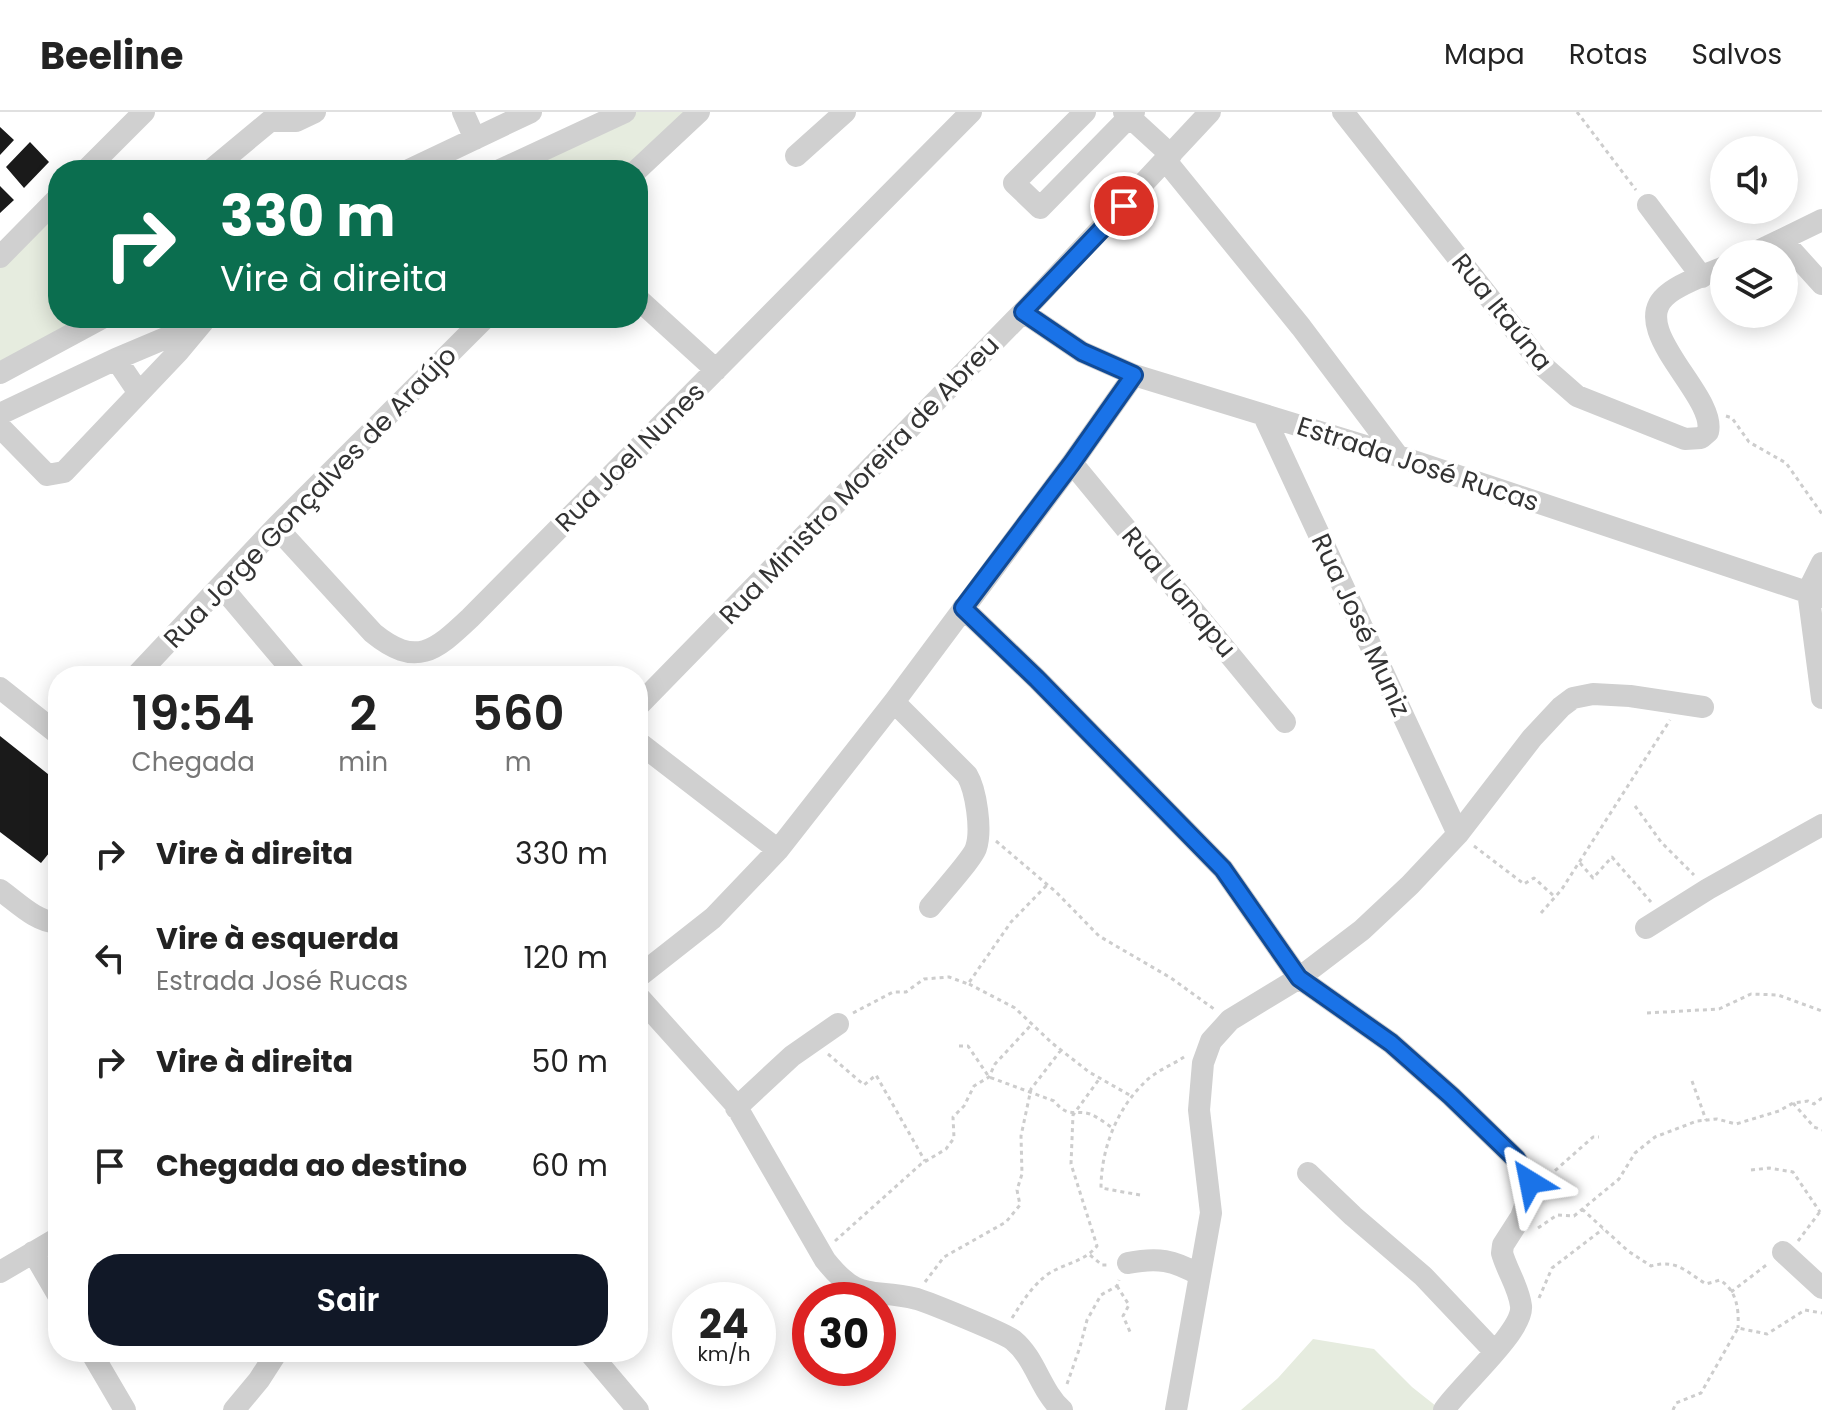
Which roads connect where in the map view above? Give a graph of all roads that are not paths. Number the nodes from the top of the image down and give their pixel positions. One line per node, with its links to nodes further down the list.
1 (144, 112): 16 (street)
2 (315, 112): 17 (street)
3 (463, 112): 13 (street)
4 (531, 112): 13 (street)
5 (625, 112): 19 (street)
6 (699, 112): 20 (street)
7 (971, 112): 37 (street, Rua Joel Nunes)
8 (1085, 112): 12 (street)
9 (1210, 112): 15 (street, Rua Ministro Moreira de Abreu)
10 (1343, 112): 28 (street, Rua Itaúna)
11 (843, 113): 14 (street)
12 (1129, 114): 15 (street)
13 (475, 139): 18 (street)
14 (796, 156)
15 (1168, 158): 31 (street, Rua Ministro Moreira de Abreu); 44 (street)
16 (101, 160)
17 (223, 160)
18 (430, 160)
19 (522, 160)
20 (648, 160)
21 (1648, 205): 28 (street)
22 (48, 208): 25 (street)
23 (1822, 220): 24 (street)
24 (1782, 240)
25 (0, 257)
26 (1798, 258): 29 (street)
27 (1710, 273): 28 (street)
28 (1702, 277)
29 (1822, 284)
30 (648, 308): 37 (street)
31 (1023, 312): 39 (street, Estrada José Rucas); 54 (street, Rua Ministro Moreira de Abreu)
32 (83, 328): 38 (street)
33 (188, 328): 36 (street)
34 (200, 328): 40 (street)
35 (475, 328): 46 (street, Rua Jorge Gonçalves de Araújo)
36 (116, 359): 40 (street); 41 (street)
37 (716, 370): 46 (street, Rua Joel Nunes)
38 (0, 373)
39 (1134, 375): 42 (street, Estrada José Rucas); 45 (street)
40 (139, 393): 43 (street)
41 (0, 414)
42 (1264, 416): 44 (street, Estrada José Rucas); 62 (street, Rua José Muniz)
43 (0, 427)
44 (1398, 456): 49 (street, Estrada José Rucas)
45 (1072, 463): 50 (street); 58 (street, Rua Uanapu)
46 (276, 527): 48 (street, Rua Jorge Gonçalves de Araújo)
47 (1822, 563): 49 (street)
48 (221, 586): 51 (street, Rua Jorge Gonçalves de Araújo); 52 (street)
49 (1815, 594): 55 (street)
50 (963, 608): 56 (street); 69 (street)
51 (145, 666)
52 (289, 666)
53 (0, 688): 59 (street)
54 (648, 696)
55 (1822, 698)
56 (894, 702): 63 (street); 65 (street)
57 (1692, 705): 62 (street)
58 (1285, 722)
59 (48, 726)
60 (648, 750): 63 (street)
61 (1822, 825): 67 (street)
62 (1458, 834): 69 (street)
63 (778, 850): 68 (street)
64 (0, 890): 66 (street)
65 (930, 907)
66 (48, 922)
67 (1655, 923)
68 (648, 969)
69 (1299, 978): 79 (street); 82 (street)
70 (648, 1007): 72 (street)
71 (838, 1024): 72 (street)
72 (736, 1108): 86 (street)
73 (1308, 1173): 82 (street)
74 (48, 1244): 75 (street)
75 (33, 1252): 78 (street); 80 (street)
76 (1783, 1252): 81 (street)
77 (1128, 1263): 79 (street)
78 (0, 1272)
79 (1200, 1275): 90 (street)
80 (48, 1278)
81 (1822, 1288)
82 (1494, 1351): 91 (street)
83 (97, 1362): 87 (street)
84 (271, 1362): 88 (street)
85 (597, 1362): 89 (street)
86 (1057, 1405)
87 (125, 1410)
88 (234, 1410)
89 (638, 1410)
90 (1176, 1410)
91 (1444, 1410)

